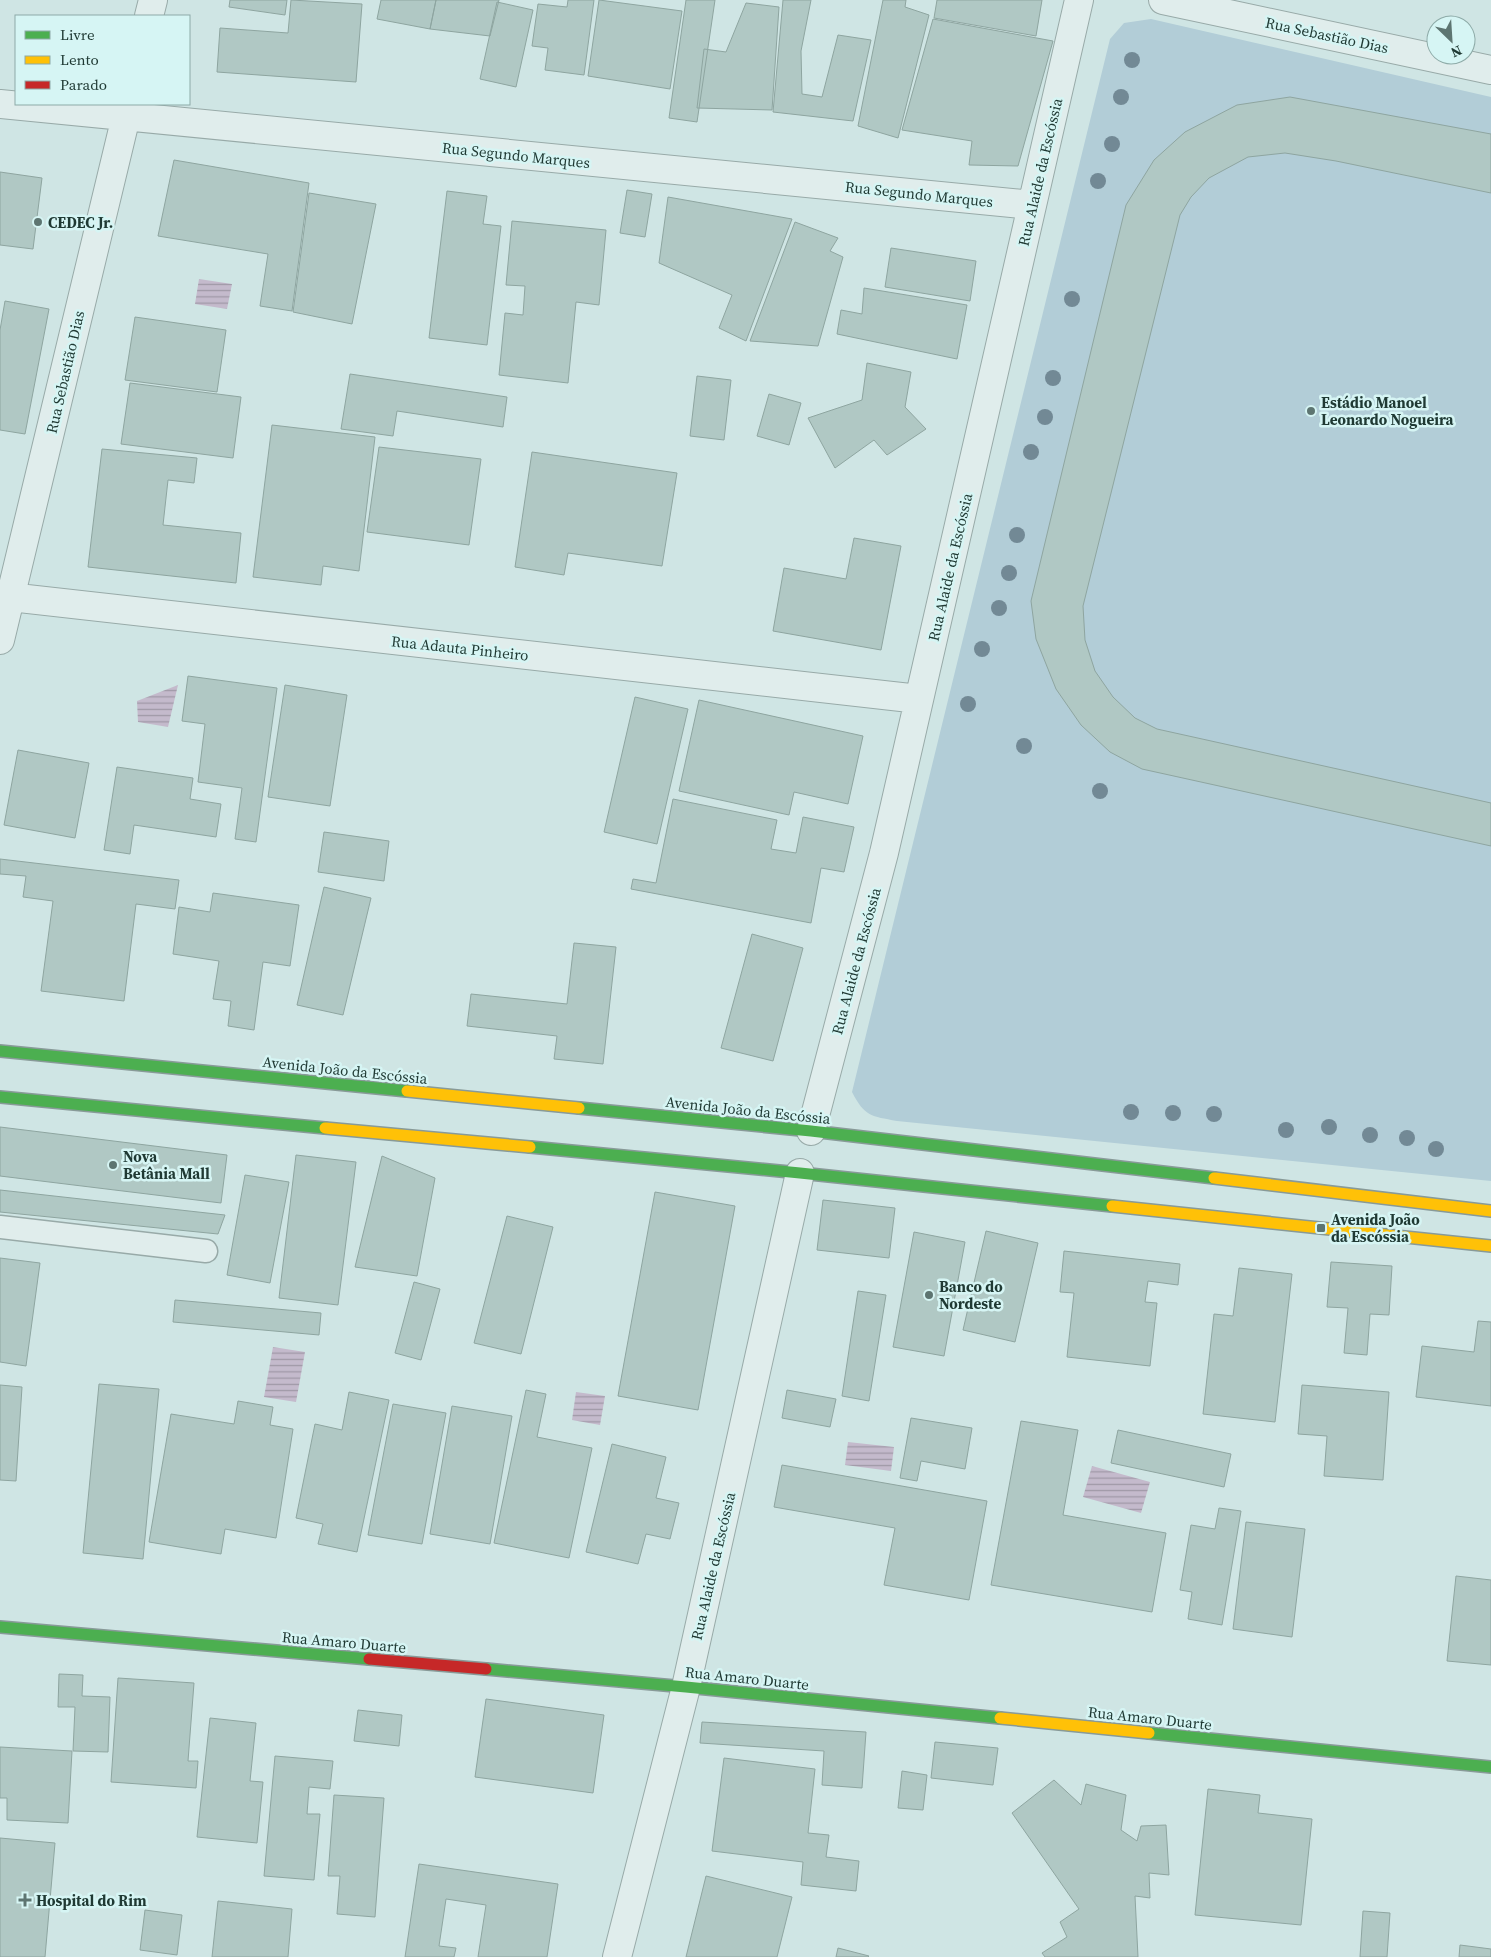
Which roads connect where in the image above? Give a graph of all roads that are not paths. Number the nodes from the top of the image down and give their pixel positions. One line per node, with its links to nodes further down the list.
1 (153, 0): 4 (street)
2 (1079, 0): 10 (street, Rua Alaide da Escóssia)
3 (1163, 0): 5 (street, Rua Sebastião Dias)
4 (149, 15)
5 (1491, 70)
6 (0, 104): 7 (street, Rua Segundo Marques)
7 (15, 105)
8 (18, 105): 9 (street, Rua Segundo Marques)
9 (127, 111): 10 (street, Rua Segundo Marques); 11 (street, Rua Sebastião Dias)
10 (1032, 205): 13 (street, Rua Alaide da Escóssia)
11 (6, 596): 12 (street, Rua Sebastião Dias); 13 (street, Rua Adauta Pinheiro)
12 (0, 640)
13 (920, 699): 16 (street, Rua Alaide da Escóssia)
14 (0, 1051): 16 (main road, Avenida João da Escóssia)
15 (0, 1097): 17 (main road)
16 (811, 1131): 18 (main road, Avenida João da Escóssia)
17 (800, 1173): 20 (main road); 23 (street, Rua Alaide da Escóssia)
18 (1491, 1211)
19 (0, 1227): 21 (lane)
20 (1491, 1246)
21 (206, 1251)
22 (0, 1627): 23 (main road, Rua Amaro Duarte)
23 (686, 1687): 24 (main road, Rua Amaro Duarte); 25 (street, Rua Alaide da Escóssia)
24 (1491, 1767)
25 (617, 1957)

